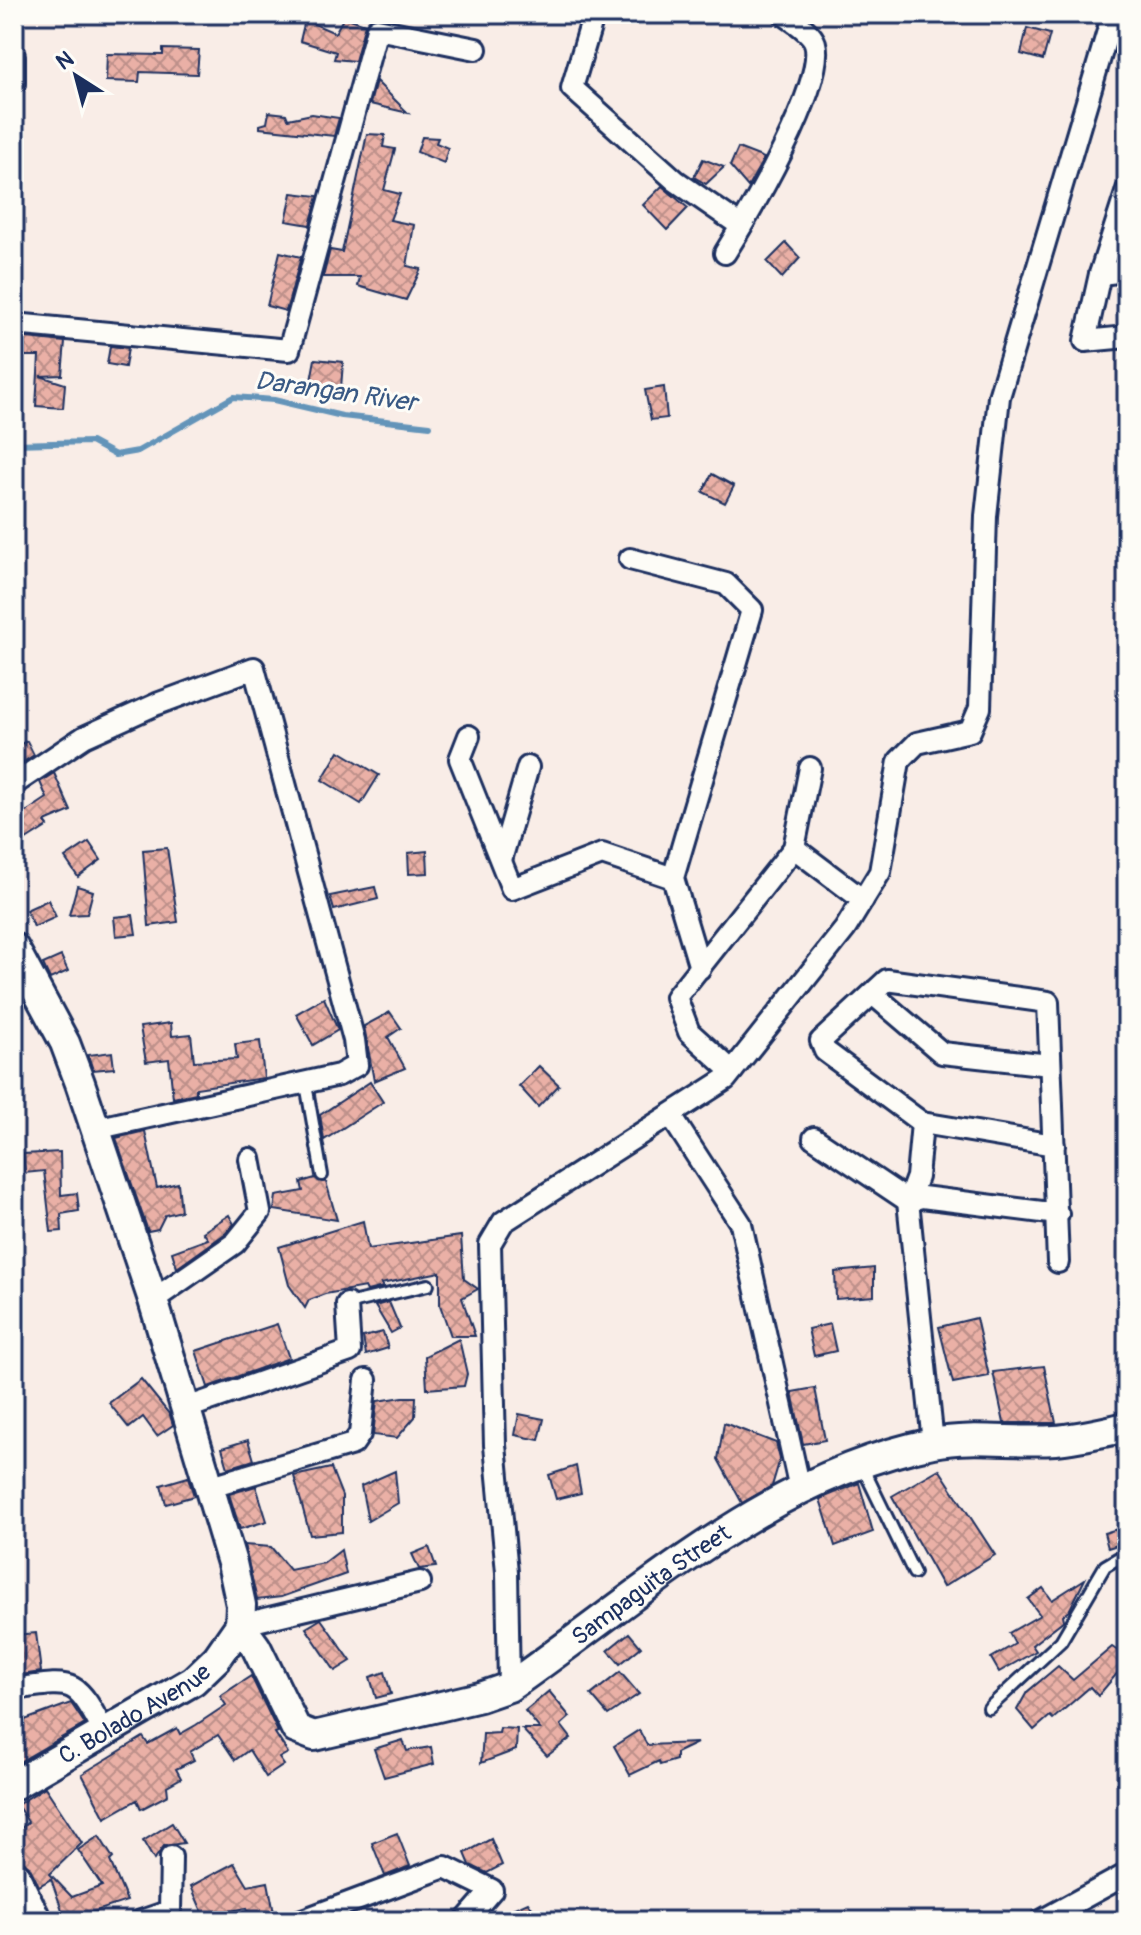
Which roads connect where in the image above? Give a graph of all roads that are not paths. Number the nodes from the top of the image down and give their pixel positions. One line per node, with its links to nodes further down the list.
1 (594, 14): 8 (street)
2 (784, 14): 8 (street)
3 (1113, 14): 22 (street)
4 (476, 49): 12 (street)
5 (14, 56): 6 (street)
6 (14, 84)
7 (1125, 203): 11 (street)
8 (741, 226): 9 (street)
9 (725, 253)
10 (1127, 271): 11 (street)
11 (1100, 274): 13 (street)
12 (14, 324)
13 (1127, 337)
14 (630, 559): 21 (street)
15 (469, 736): 20 (street)
16 (528, 767): 20 (street)
17 (810, 768): 19 (street)
18 (14, 784): 28 (street)
19 (794, 848): 22 (street); 24 (street)
20 (501, 860): 21 (street)
21 (673, 878): 24 (street)
22 (863, 900): 27 (street)
23 (14, 948): 31 (street)
24 (700, 968): 27 (street)
25 (874, 995): 26 (street); 26 (street); 30 (street)
26 (1050, 1065): 33 (street)
27 (732, 1071): 29 (street)
28 (306, 1084): 31 (street); 35 (lane)
29 (671, 1116): 48 (street); 53 (street)
30 (922, 1123): 33 (street); 36 (street)
31 (95, 1129): 40 (street)
32 (814, 1138): 36 (street)
33 (1054, 1145): 37 (street)
34 (250, 1159): 40 (street)
35 (322, 1175)
36 (908, 1201): 37 (street); 45 (street)
37 (1058, 1214): 38 (street)
38 (1058, 1262)
39 (428, 1285): 41 (lane)
40 (153, 1300): 43 (street)
41 (347, 1304): 43 (street)
42 (366, 1380): 47 (street)
43 (184, 1409): 47 (street)
44 (1124, 1437): 45 (street, Sampaguita Street)
45 (933, 1443): 46 (street, Sampaguita Street)
46 (860, 1463): 48 (street, Sampaguita Street); 50 (lane)
47 (208, 1487): 52 (street)
48 (800, 1489): 53 (street, Sampaguita Street)
49 (1127, 1553): 55 (lane)
50 (914, 1573)
51 (420, 1582): 52 (street)
52 (240, 1625): 53 (street, Sampaguita Street); 56 (street, C. Bolado Avenue)
53 (509, 1687)
54 (14, 1689): 56 (street)
55 (989, 1708)
56 (105, 1734): 57 (street, C. Bolado Avenue)
57 (15, 1783)
58 (171, 1857): 62 (street)
59 (14, 1874): 61 (street)
60 (1127, 1874): 65 (street)
61 (37, 1921)
62 (141, 1921)
63 (300, 1921): 64 (street)
64 (465, 1921)
65 (1041, 1921)

